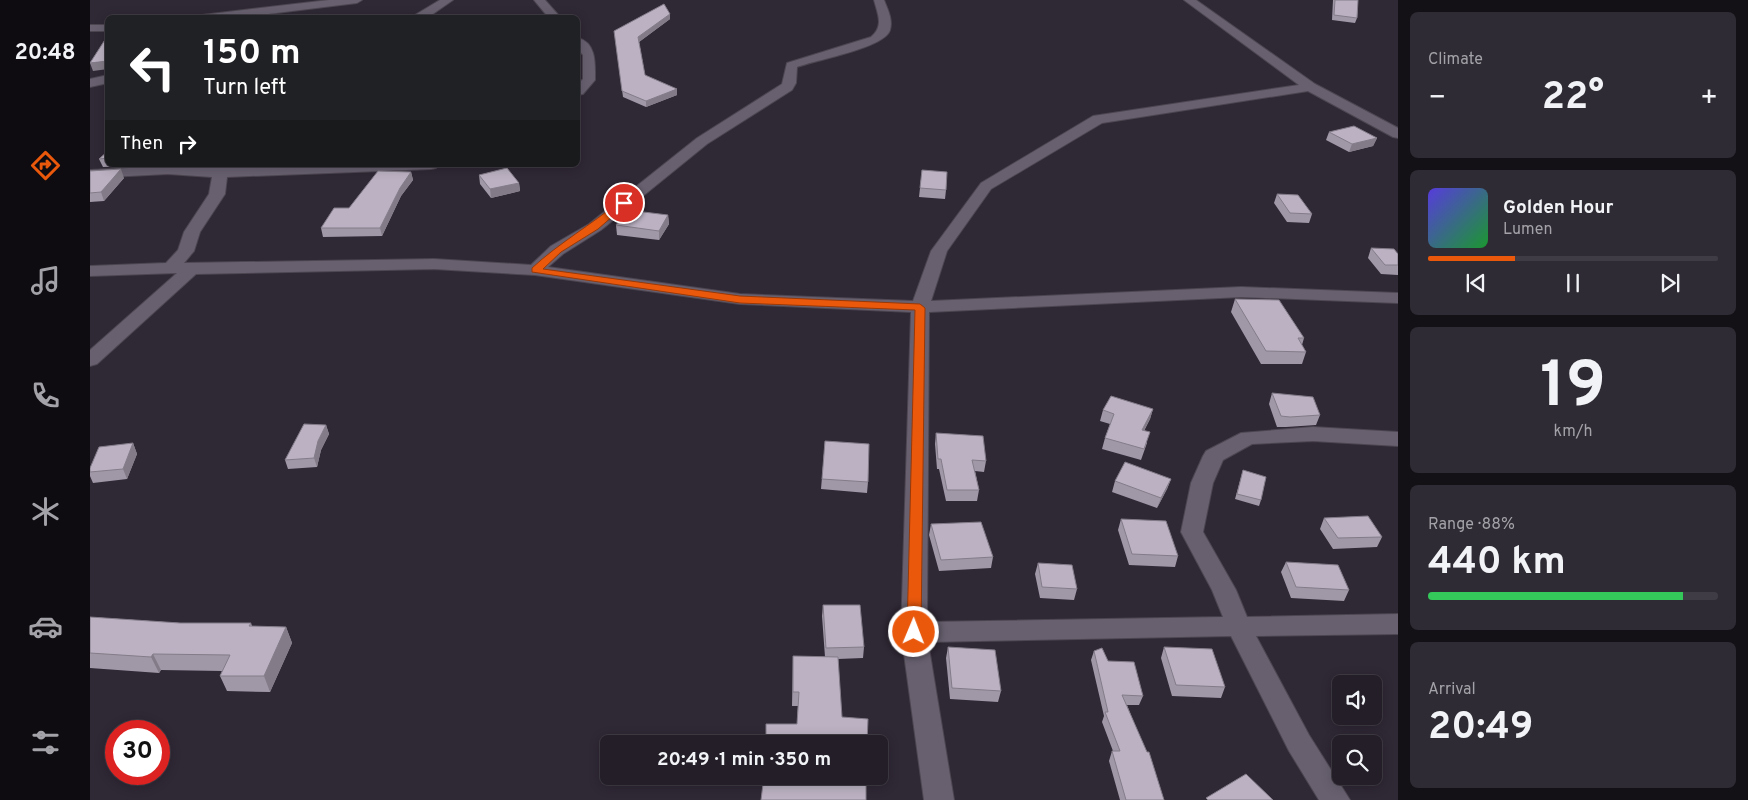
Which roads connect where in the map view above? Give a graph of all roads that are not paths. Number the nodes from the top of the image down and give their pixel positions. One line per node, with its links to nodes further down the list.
1 (357, 0): 6 (street)
2 (448, 0): 7 (street)
3 (539, 0): 8 (street)
4 (879, 0): 22 (street)
5 (1189, 0): 14 (street)
6 (228, 15)
7 (423, 15)
8 (553, 15)
9 (90, 28): 10 (street)
10 (105, 28)
11 (580, 44): 15 (street)
12 (105, 80): 13 (street)
13 (90, 83)
14 (1310, 87): 16 (street); 25 (street)
15 (580, 89)
16 (1398, 134)
17 (363, 167): 18 (street)
18 (221, 169): 19 (street); 20 (street)
19 (90, 174)
20 (171, 267): 21 (street); 23 (street)
21 (192, 269): 22 (street); 26 (street)
22 (535, 270): 25 (street)
23 (90, 271)
24 (1398, 298): 25 (street)
25 (920, 308): 30 (street)
26 (90, 360)
27 (1398, 439): 29 (street)
28 (1398, 624): 29 (street)
29 (1239, 627): 30 (street); 32 (street)
30 (914, 632): 31 (street)
31 (939, 800)
32 (1335, 800)

